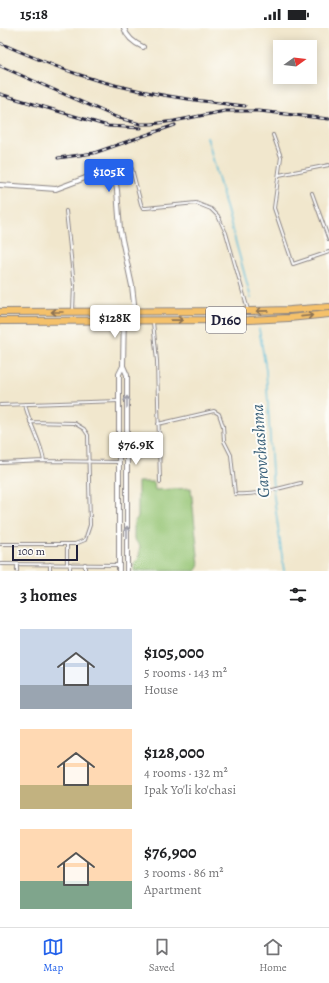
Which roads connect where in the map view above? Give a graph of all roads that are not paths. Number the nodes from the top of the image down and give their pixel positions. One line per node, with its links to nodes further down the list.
1 (124, 28): 2 (street)
2 (143, 47)
3 (273, 135): 6 (lane)
4 (329, 165): 6 (lane)
5 (132, 169): 13 (lane)
6 (279, 175): 11 (lane)
7 (0, 185): 17 (street)
8 (312, 193): 10 (lane)
9 (66, 211): 15 (lane)
10 (329, 240)
11 (329, 252)
12 (329, 307): 13 (main road, D160, one-way to 13)
13 (248, 311): 17 (main road, D160)
14 (0, 312): 15 (main road, D160, one-way to 14)
15 (74, 312): 16 (main road, D160)
16 (124, 312): 17 (main road, D160); 21 (street)
17 (135, 312)
18 (329, 314): 19 (main road, D160, one-way to 18)
19 (152, 320): 21 (main road, D160); 27 (lane)
20 (0, 321): 21 (main road, D160)
21 (124, 321): 22 (street)
22 (123, 366): 23 (street); 47 (street, one-way to 22)
23 (120, 401): 24 (lane); 30 (street)
24 (25, 404): 25 (lane); 26 (lane)
25 (0, 405)
26 (30, 422): 28 (lane); 29 (lane)
27 (158, 424): 32 (lane); 33 (lane)
28 (44, 461): 29 (lane); 31 (lane)
29 (89, 461): 30 (lane); 35 (lane)
30 (119, 462): 41 (street)
31 (0, 463)
32 (160, 482)
33 (301, 483)
34 (0, 544): 35 (lane)
35 (67, 544): 39 (lane)
36 (0, 564): 37 (lane)
37 (17, 564): 38 (lane); 42 (lane)
38 (50, 564): 39 (lane); 43 (lane)
39 (68, 564): 40 (lane); 44 (lane)
40 (85, 564): 41 (lane); 45 (lane)
41 (119, 565): 46 (street)
42 (17, 571)
43 (50, 571)
44 (70, 571)
45 (85, 571)
46 (119, 571)
47 (127, 571)

